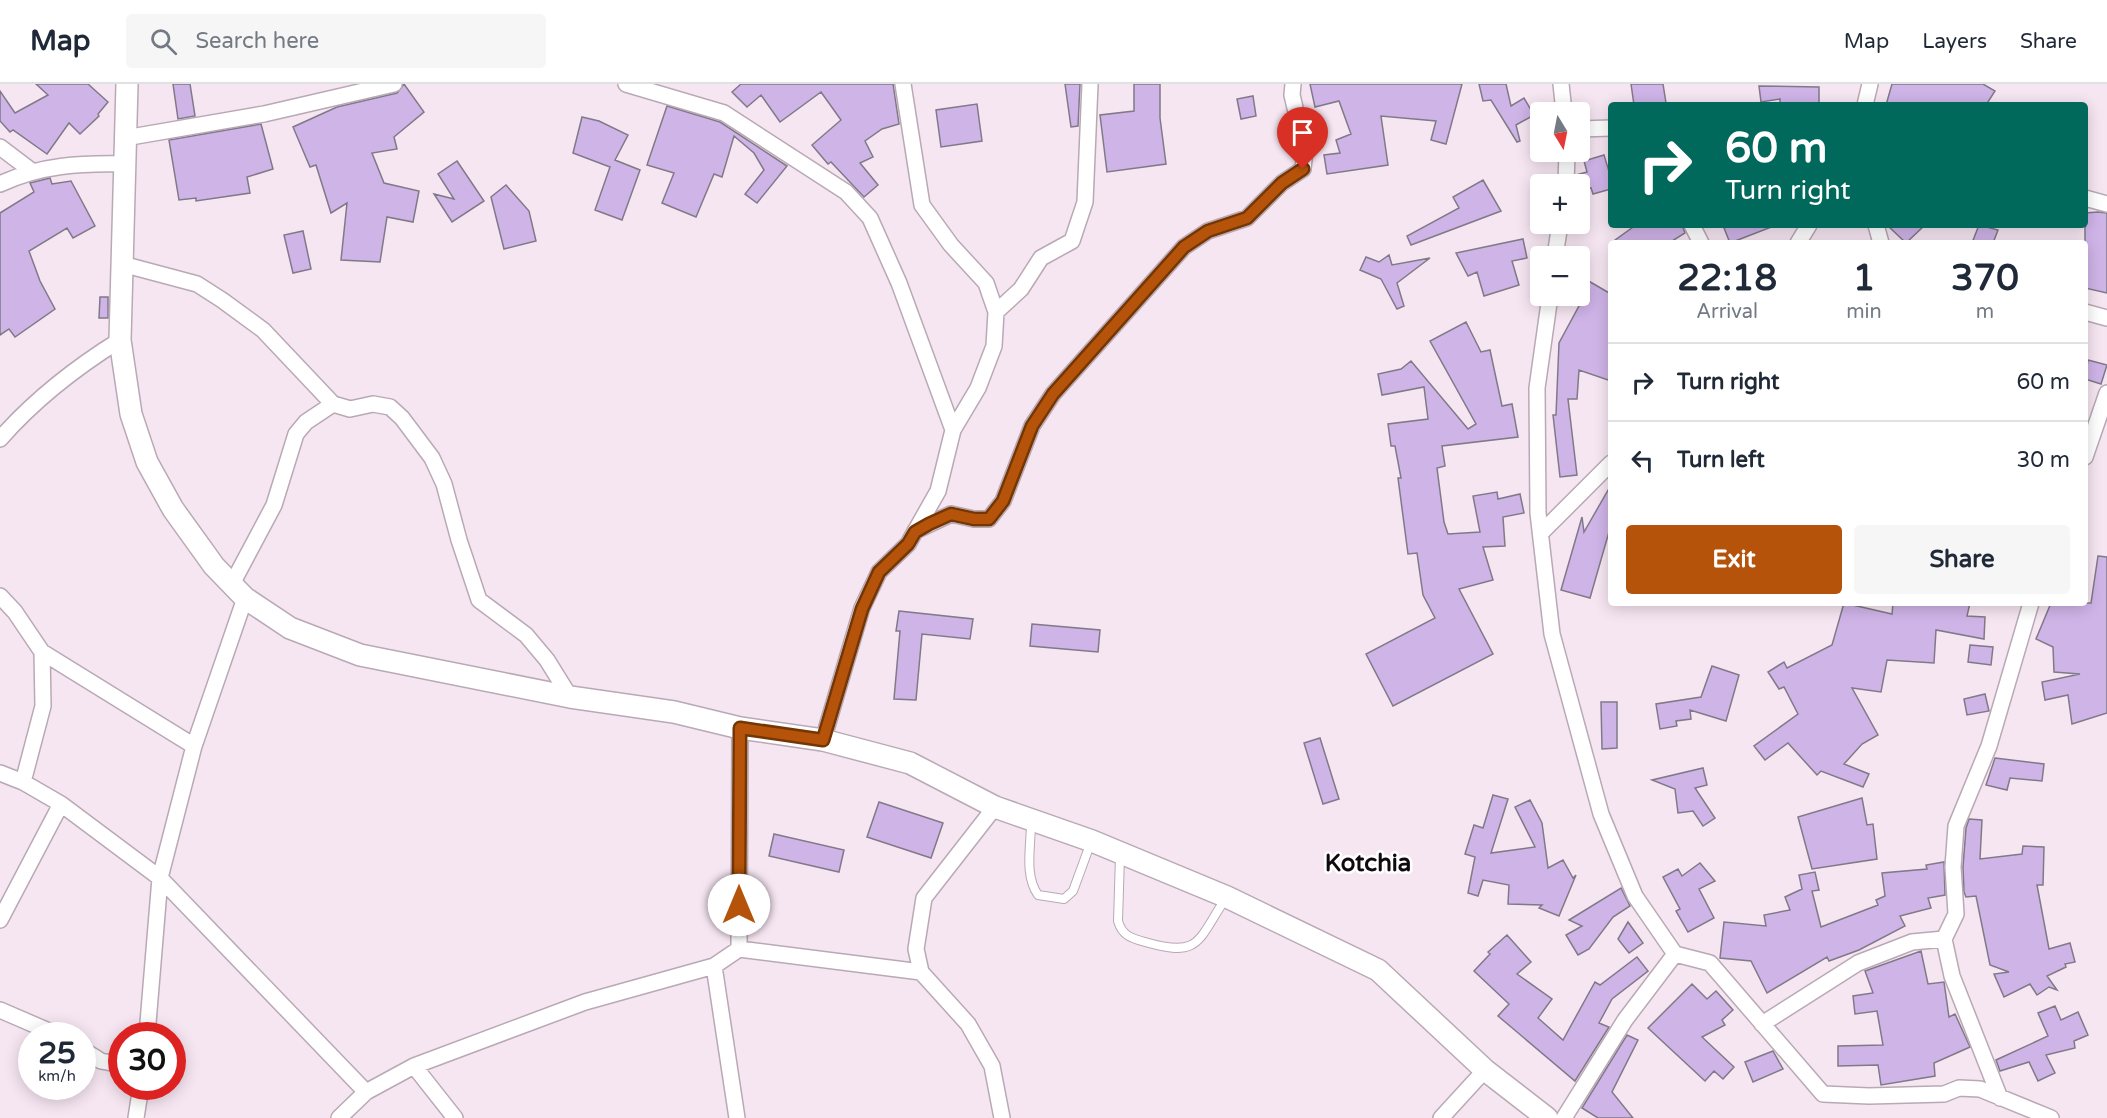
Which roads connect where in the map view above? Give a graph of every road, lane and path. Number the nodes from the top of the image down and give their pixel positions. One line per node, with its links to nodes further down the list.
1 (127, 84): 13 (main road)
2 (394, 84): 13 (street)
3 (903, 84): 22 (street)
4 (1090, 84): 22 (street)
5 (1293, 84): 32 (street)
6 (1561, 84): 9 (street)
7 (1870, 84): 10 (street)
8 (631, 85): 28 (street)
9 (1563, 102)
10 (1866, 102)
11 (1608, 128): 12 (street)
12 (1590, 129)
13 (125, 138): 15 (main road)
14 (0, 147): 16 (street)
15 (125, 164): 16 (street); 20 (main road)
16 (33, 172): 17 (street)
17 (0, 184)
18 (2088, 199): 19 (street)
19 (2107, 204)
20 (122, 264): 25 (main road); 27 (street)
21 (1549, 306): 33 (street)
22 (996, 312): 28 (street)
23 (2088, 313): 24 (street)
24 (2107, 318)
25 (120, 340): 29 (street); 34 (main road)
26 (2107, 393): 30 (street)
27 (333, 404): 34 (street); 38 (street)
28 (953, 430): 32 (street)
29 (0, 439)
30 (2088, 448)
31 (1608, 466): 33 (street)
32 (915, 532): 40 (street)
33 (1541, 533): 54 (street)
34 (238, 591): 38 (main road); 41 (street)
35 (0, 596): 37 (street)
36 (2030, 606): 52 (street)
37 (42, 652): 41 (street); 43 (street)
38 (570, 697): 39 (main road)
39 (740, 728): 40 (main road); 53 (street)
40 (823, 740): 45 (main road)
41 (194, 746): 49 (street)
42 (0, 773): 43 (street)
43 (23, 782): 44 (street)
44 (60, 804): 49 (street); 51 (street)
45 (995, 807): 46 (main road); 56 (street)
46 (1031, 820): 47 (main road); 47 (lane)
47 (1092, 841): 48 (main road)
48 (1120, 853): 50 (main road); 50 (lane)
49 (160, 878): 59 (street); 63 (street)
50 (1227, 897): 62 (main road)
51 (0, 920)
52 (1944, 939): 60 (street); 64 (street)
53 (739, 950): 55 (street); 56 (street)
54 (1675, 954): 60 (street); 73 (street)
55 (714, 966): 61 (street); 69 (street)
56 (921, 972): 70 (street)
57 (0, 1010): 58 (street)
58 (28, 1022)
59 (148, 1022)
60 (1762, 1024): 64 (street)
61 (414, 1066): 63 (street); 68 (street)
62 (1485, 1070): 71 (street); 72 (main road)
63 (366, 1092): 67 (street)
64 (2000, 1098): 74 (street)
65 (139, 1100): 66 (street)
66 (136, 1118)
67 (339, 1118)
68 (455, 1118)
69 (737, 1118)
70 (1002, 1118)
71 (1441, 1118)
72 (1547, 1118)
73 (1564, 1118)
74 (2051, 1118)

